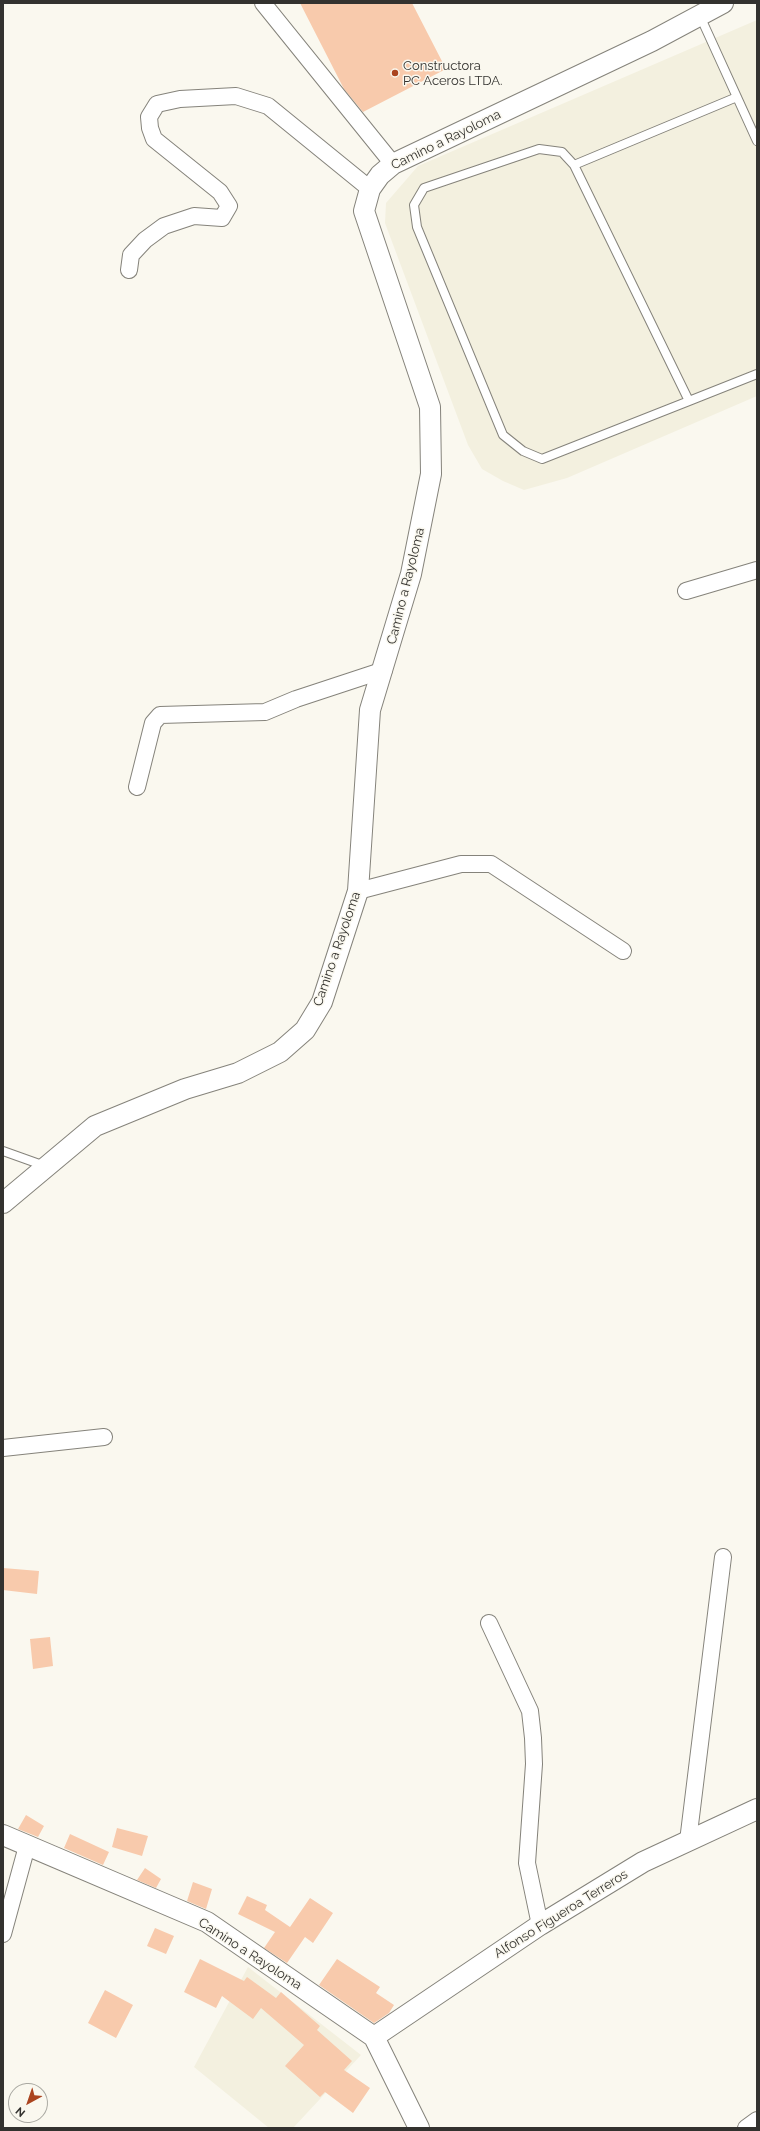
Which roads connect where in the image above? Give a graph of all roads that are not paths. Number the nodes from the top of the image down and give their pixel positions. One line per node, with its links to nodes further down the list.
1 (263, 3): 6 (street)
2 (723, 3): 3 (street, Camino a Rayoloma)
3 (700, 16): 4 (lane); 6 (street, Camino a Rayoloma)
4 (737, 97): 5 (lane); 7 (lane)
5 (757, 141)
6 (393, 164): 8 (street, Camino a Rayoloma)
7 (574, 165): 11 (lane); 11 (lane)
8 (370, 190): 9 (street); 14 (street, Camino a Rayoloma)
9 (128, 270)
10 (757, 374): 11 (lane)
11 (689, 401)
12 (757, 570): 13 (street)
13 (686, 591)
14 (384, 670): 15 (street); 16 (street, Camino a Rayoloma)
15 (137, 787)
16 (358, 891): 17 (street); 19 (street, Camino a Rayoloma)
17 (623, 951)
18 (3, 1151): 19 (lane)
19 (46, 1166): 20 (street, Camino a Rayoloma)
20 (3, 1203)
21 (104, 1437): 22 (street)
22 (3, 1448)
23 (723, 1557): 27 (street)
24 (490, 1623): 29 (street)
25 (757, 1809): 27 (street, Alfonso Figueroa Terreros)
26 (3, 1836): 28 (street, Camino a Rayoloma)
27 (688, 1841): 29 (street, Alfonso Figueroa Terreros)
28 (27, 1846): 30 (street); 31 (street, Camino a Rayoloma)
29 (540, 1925): 31 (street, Alfonso Figueroa Terreros)
30 (3, 1934)
31 (374, 2037): 33 (street, Camino a Rayoloma)
32 (757, 2120): 34 (street)
33 (419, 2128)
34 (746, 2128)

